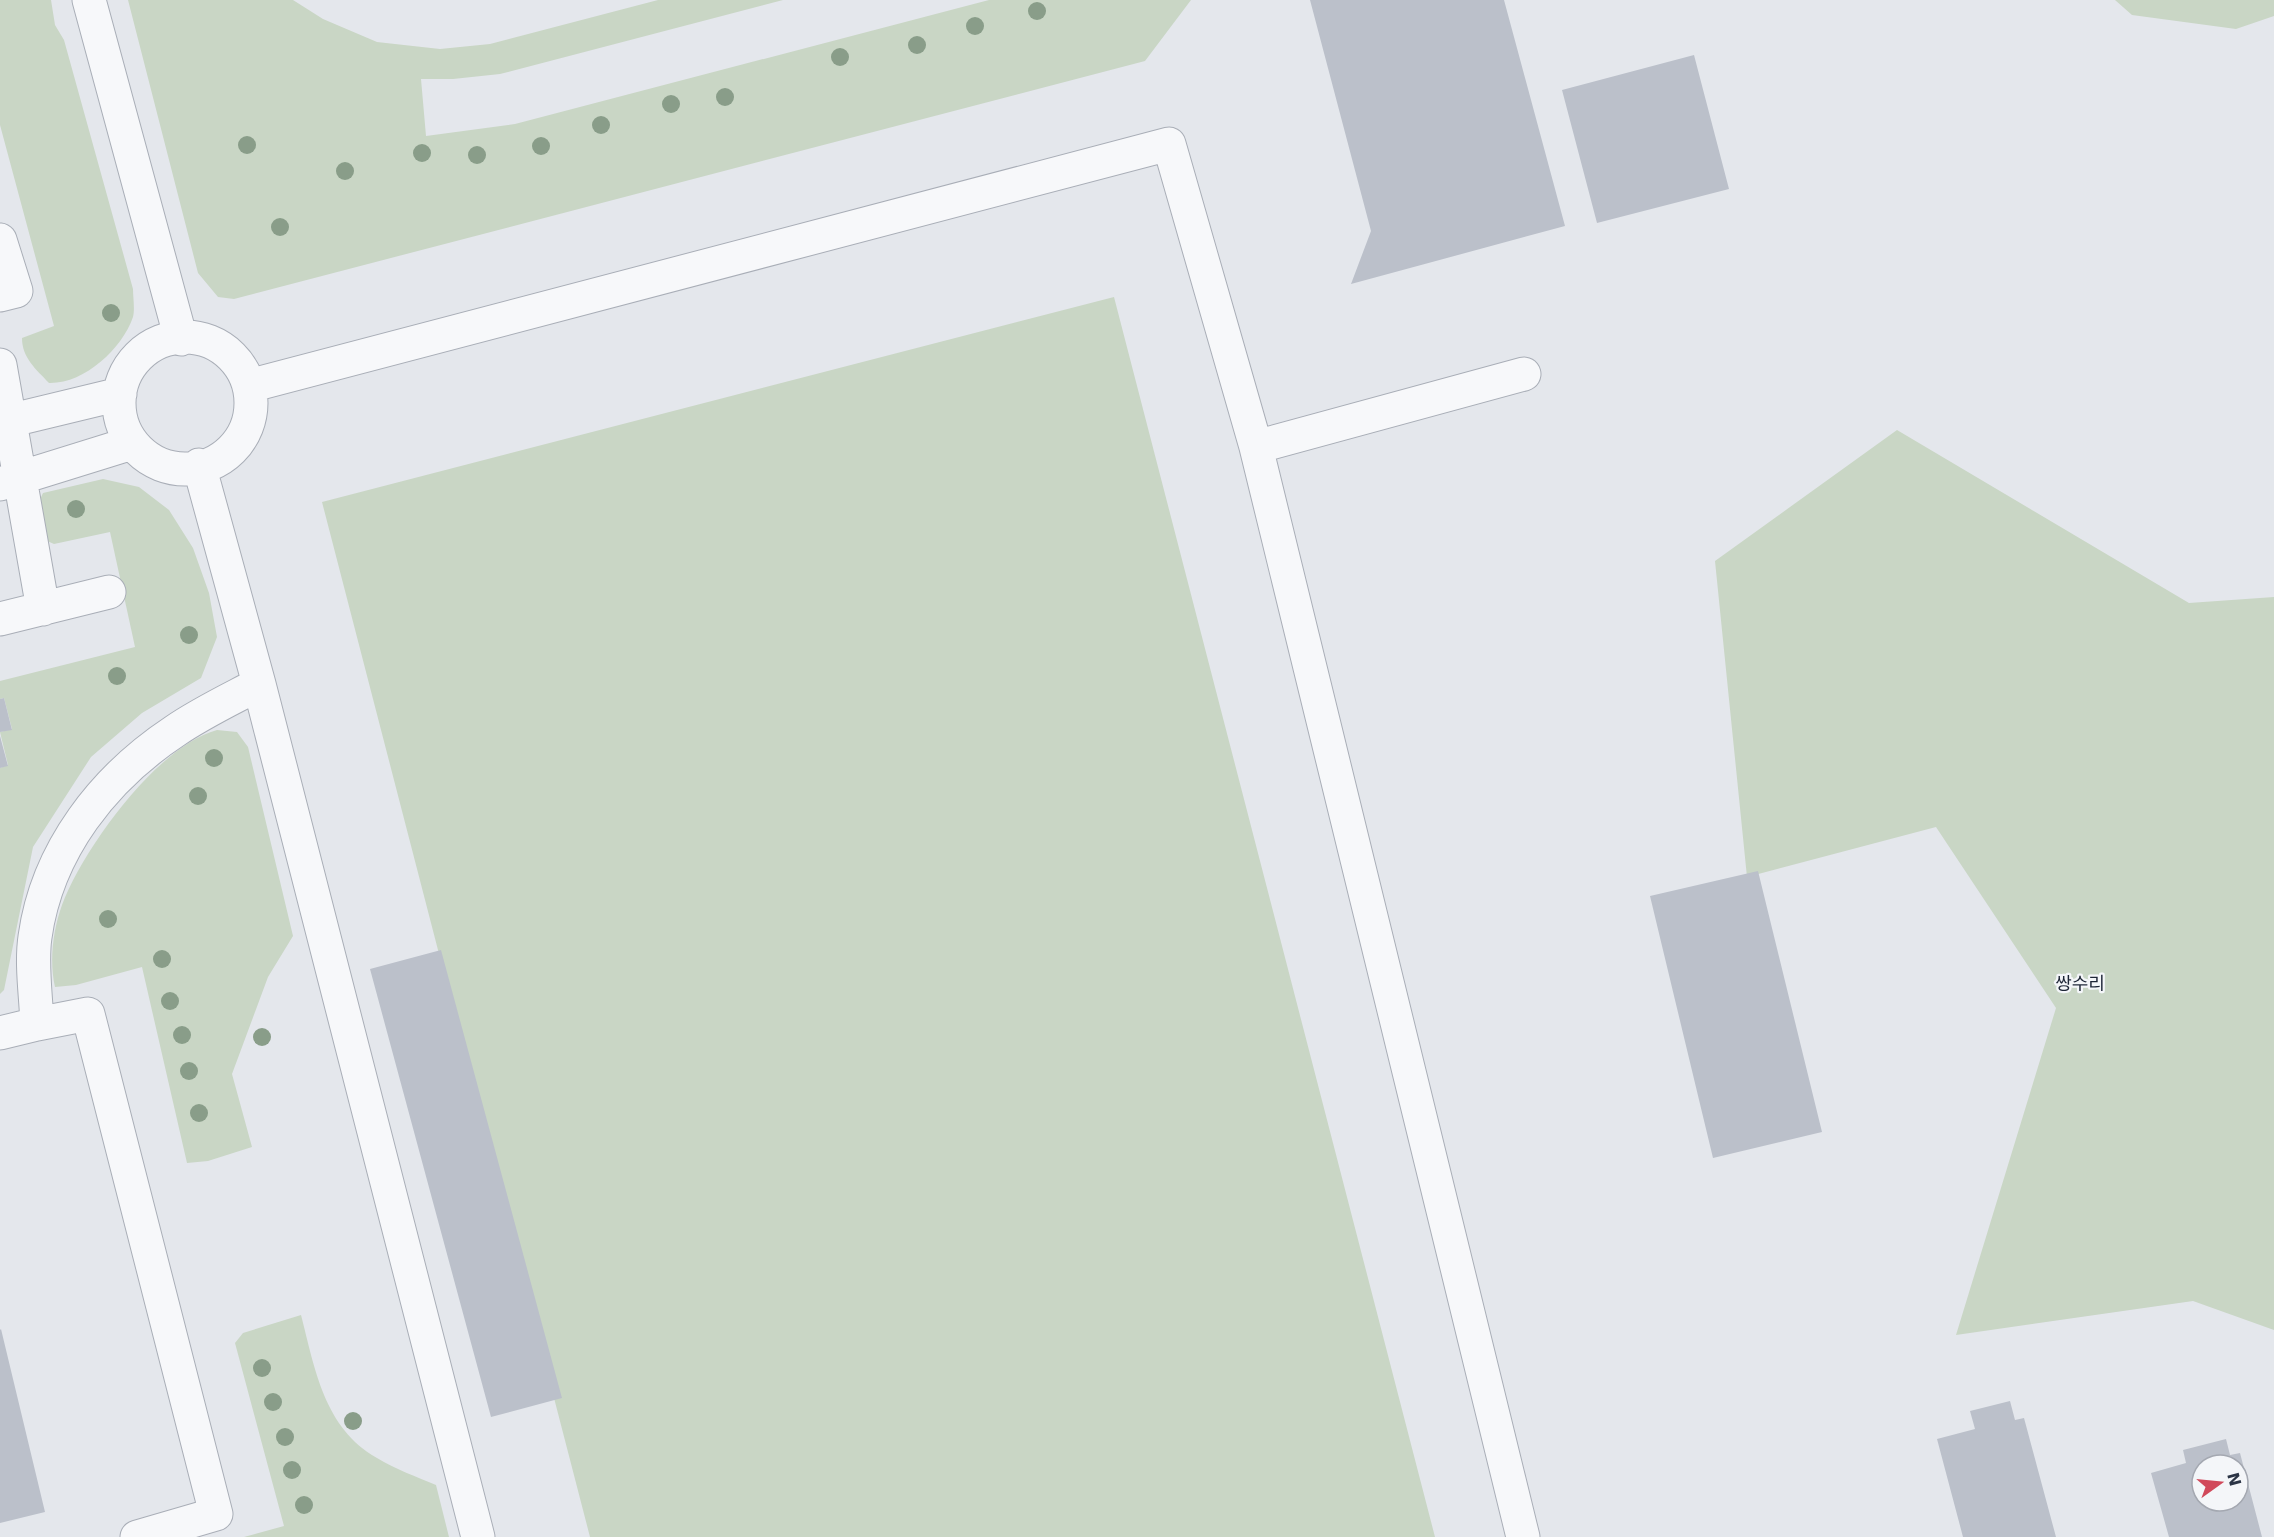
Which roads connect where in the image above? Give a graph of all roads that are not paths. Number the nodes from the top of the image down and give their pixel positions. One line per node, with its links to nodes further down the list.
1 (88, 0): 4 (street)
2 (0, 240): 3 (street)
3 (0, 295)
4 (181, 339): 7 (street); 8 (street)
5 (0, 365): 9 (street)
6 (1524, 374): 11 (street)
7 (249, 386): 11 (street); 12 (street)
8 (120, 394): 9 (street); 10 (street)
9 (5, 422): 13 (street)
10 (132, 443): 12 (street); 13 (street)
11 (1256, 447): 22 (street)
12 (199, 465): 17 (street)
13 (9, 481): 15 (street)
14 (109, 592): 15 (street)
15 (43, 609): 16 (street)
16 (0, 619)
17 (259, 684): 18 (street); 21 (street)
18 (37, 1024): 19 (street); 20 (street)
19 (0, 1033)
20 (144, 1536)
21 (478, 1537)
22 (1523, 1537)

